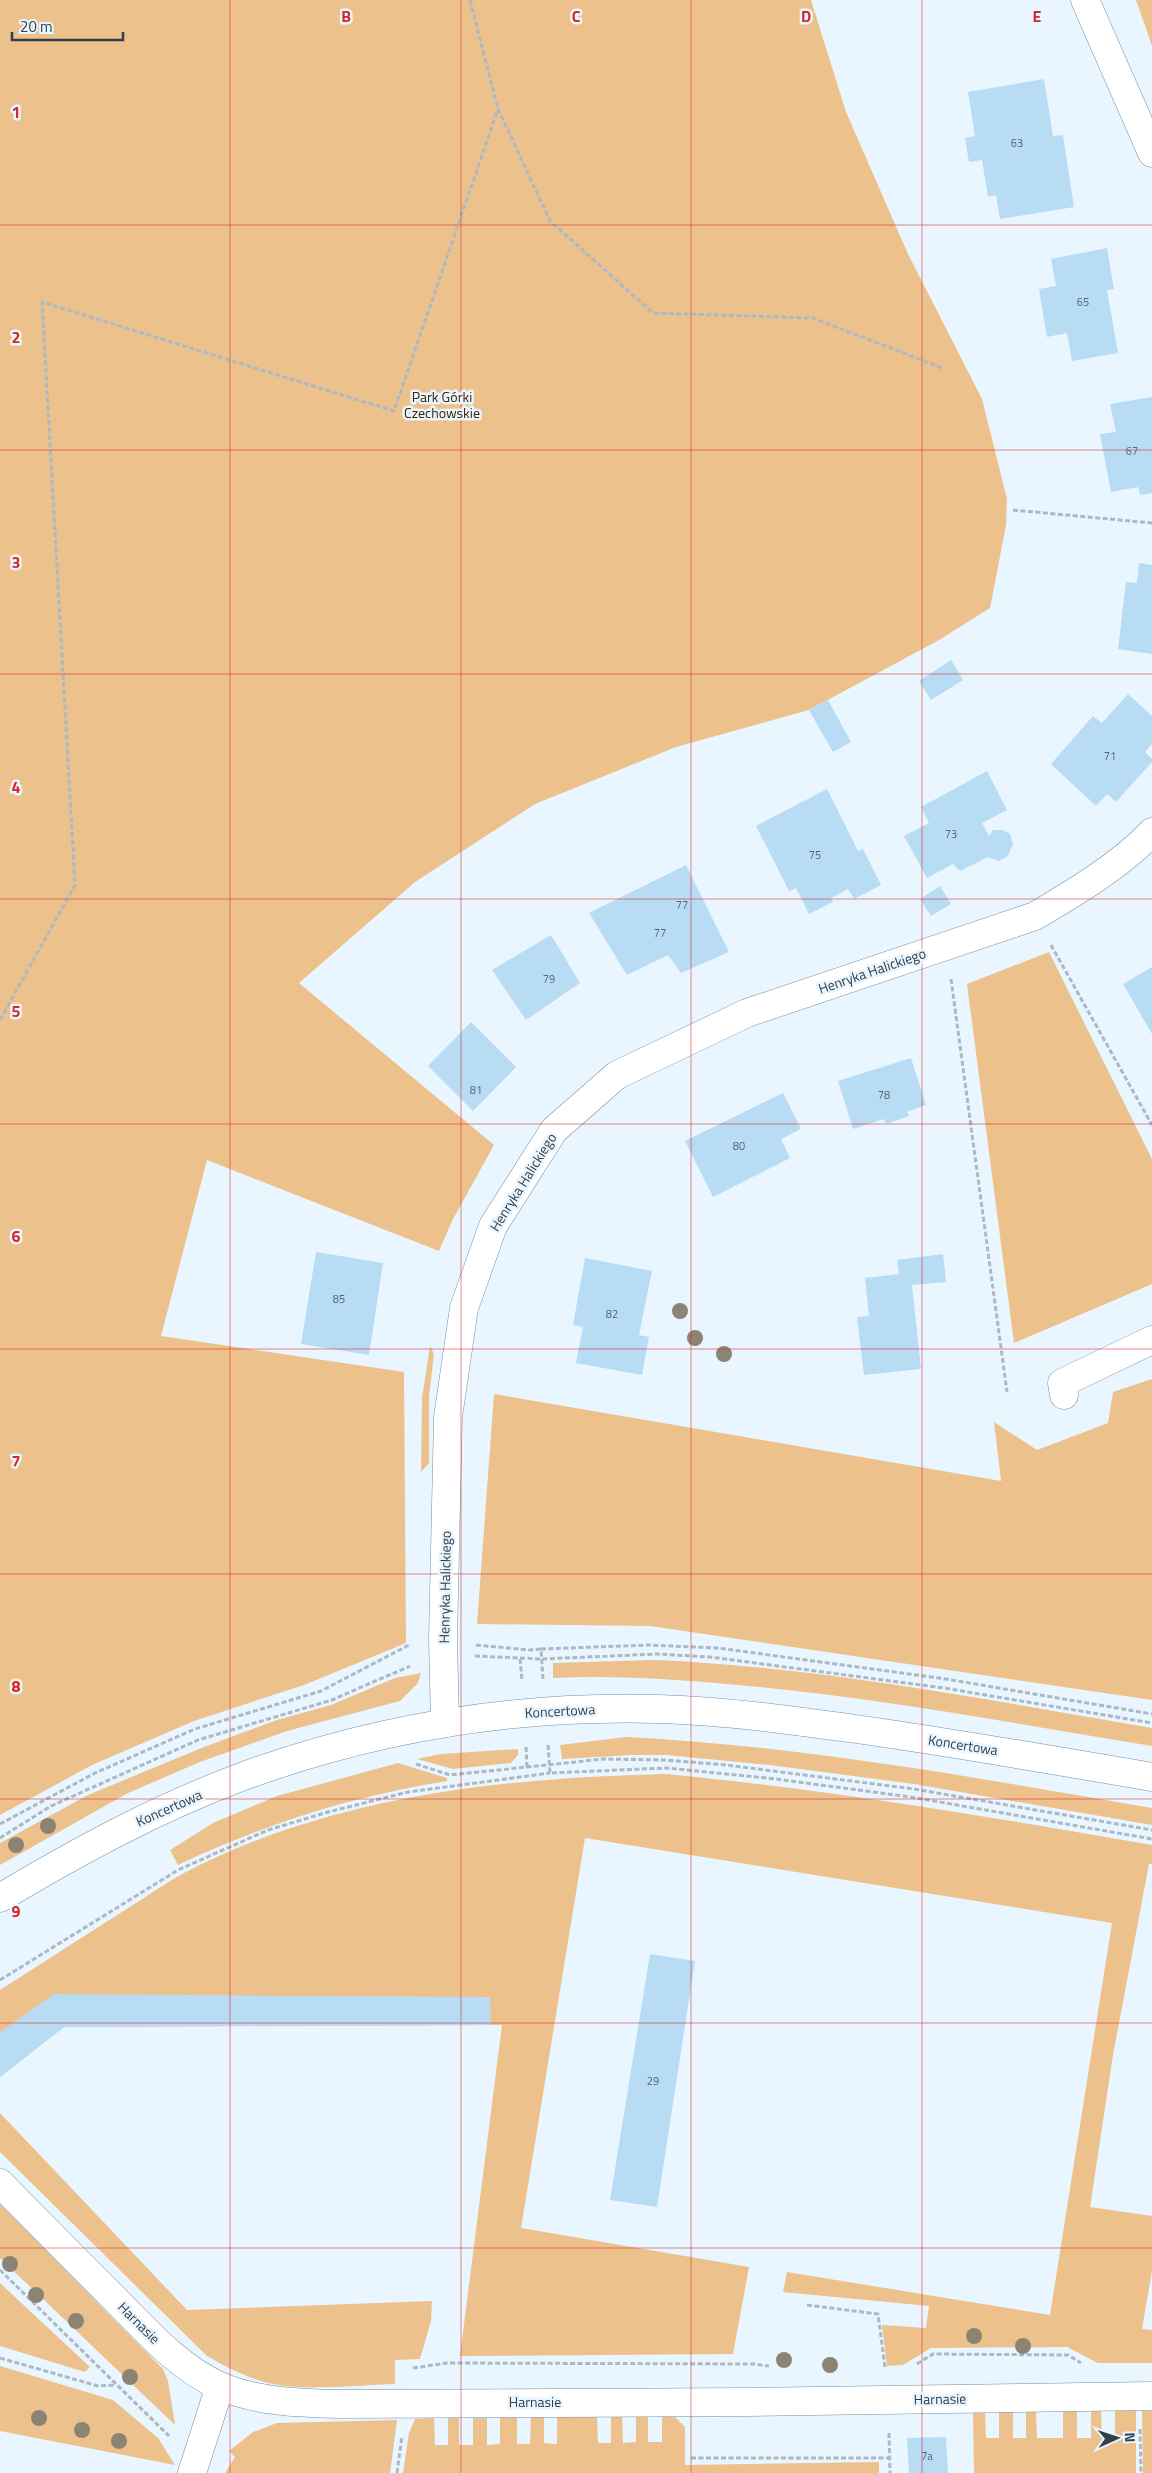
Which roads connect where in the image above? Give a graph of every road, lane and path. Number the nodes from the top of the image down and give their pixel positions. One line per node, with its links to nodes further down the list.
1 (470, 0): 4 (path)
2 (1085, 0): 3 (street)
3 (1142, 105): 5 (street)
4 (498, 109): 6 (path); 12 (path)
5 (1152, 154)
6 (942, 368)
7 (1013, 510): 8 (path)
8 (1152, 523)
9 (1152, 832): 10 (street, Henryka Halickiego)
10 (1035, 916): 13 (path); 20 (street, Henryka Halickiego)
11 (951, 976): 15 (path)
12 (0, 1020)
13 (1152, 1125)
14 (1152, 1340): 16 (street)
15 (1007, 1392)
16 (1064, 1395)
17 (414, 1643): 26 (path)
18 (471, 1644): 19 (path)
19 (540, 1649)
20 (444, 1659): 21 (street, Henryka Halickiego); 22 (path); 28 (path)
21 (445, 1723): 25 (street, Koncertowa); 29 (street, Koncertowa)
22 (1152, 1723)
23 (414, 1764): 27 (path)
24 (550, 1773): 30 (path)
25 (1152, 1777)
26 (0, 1824)
27 (1152, 1830)
28 (0, 1838)
29 (0, 1898)
30 (0, 1980)
31 (0, 2183): 37 (street, Harnasie)
32 (0, 2270): 36 (path)
33 (0, 2358): 36 (path)
34 (1088, 2367): 35 (path)
35 (909, 2370)
36 (116, 2385): 41 (path)
37 (220, 2386): 38 (street, Harnasie); 41 (street)
38 (1146, 2396): 42 (path)
39 (691, 2458): 40 (path)
40 (889, 2458)
41 (195, 2462)
42 (1141, 2473)

